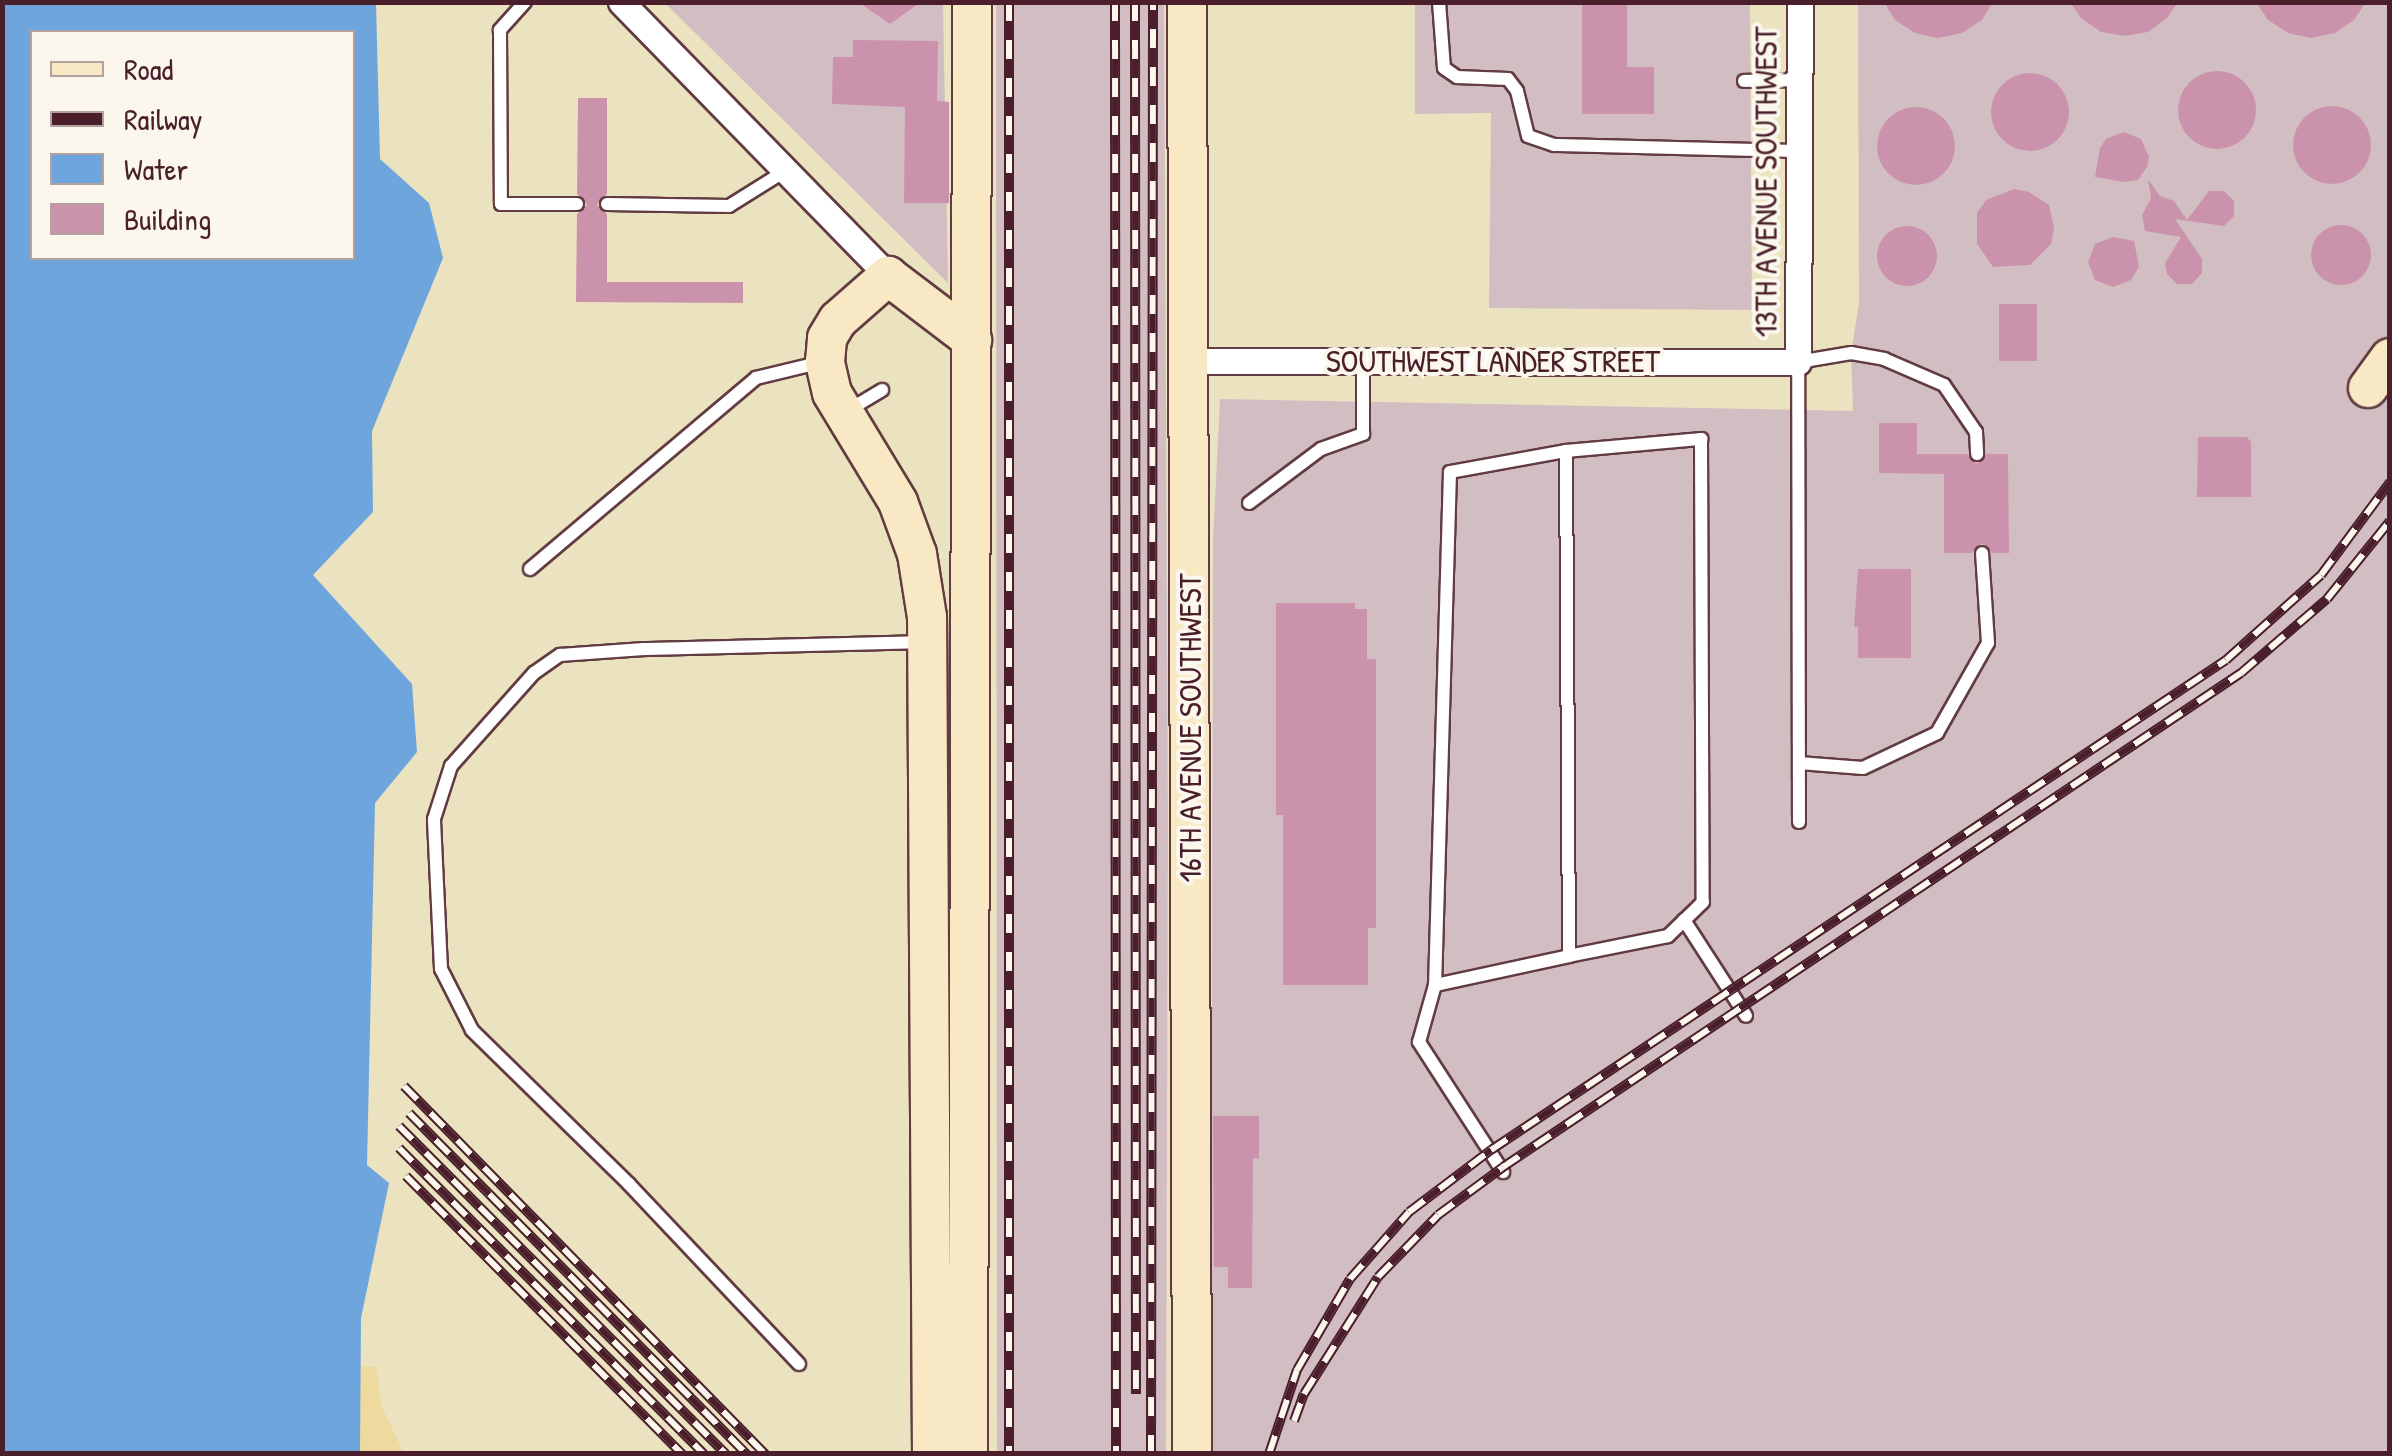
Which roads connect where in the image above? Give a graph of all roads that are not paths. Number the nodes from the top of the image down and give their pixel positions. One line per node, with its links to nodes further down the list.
1 (525, 2): 11 (lane)
2 (621, 2): 10 (street)
3 (972, 2): 14 (street)
4 (1187, 2): 16 (street, 16TH AVENUE SOUTHWEST)
5 (1439, 2): 9 (lane)
6 (1800, 2): 7 (street, 13TH AVENUE SOUTHWEST)
7 (1800, 80): 8 (lane); 9 (street, 13TH AVENUE SOUTHWEST)
8 (1744, 81)
9 (1799, 152): 18 (street, 13TH AVENUE SOUTHWEST)
10 (786, 171): 12 (lane); 13 (street)
11 (577, 204)
12 (608, 204)
13 (888, 276): 14 (street); 17 (street)
14 (972, 340): 36 (street)
15 (1363, 360): 16 (street, SOUTHWEST LANDER STREET); 18 (street, SOUTHWEST LANDER STREET); 23 (lane)
16 (1188, 361): 37 (street, 16TH AVENUE SOUTHWEST)
17 (825, 362): 20 (street); 25 (lane)
18 (1798, 362): 22 (lane); 27 (lane)
19 (882, 390): 20 (lane)
20 (845, 412): 26 (street)
21 (1566, 451): 29 (lane); 30 (lane); 31 (lane)
22 (1977, 454)
23 (1250, 503)
24 (1982, 553): 27 (lane)
25 (530, 569)
26 (929, 641): 34 (lane); 35 (street)
27 (1799, 763): 28 (lane)
28 (1799, 822)
29 (1684, 920): 30 (lane); 32 (lane)
30 (1569, 956): 31 (lane)
31 (1435, 985): 33 (lane)
32 (1746, 1016)
33 (1502, 1172)
34 (799, 1364)
35 (932, 1454)
36 (968, 1454)
37 (1192, 1454)

